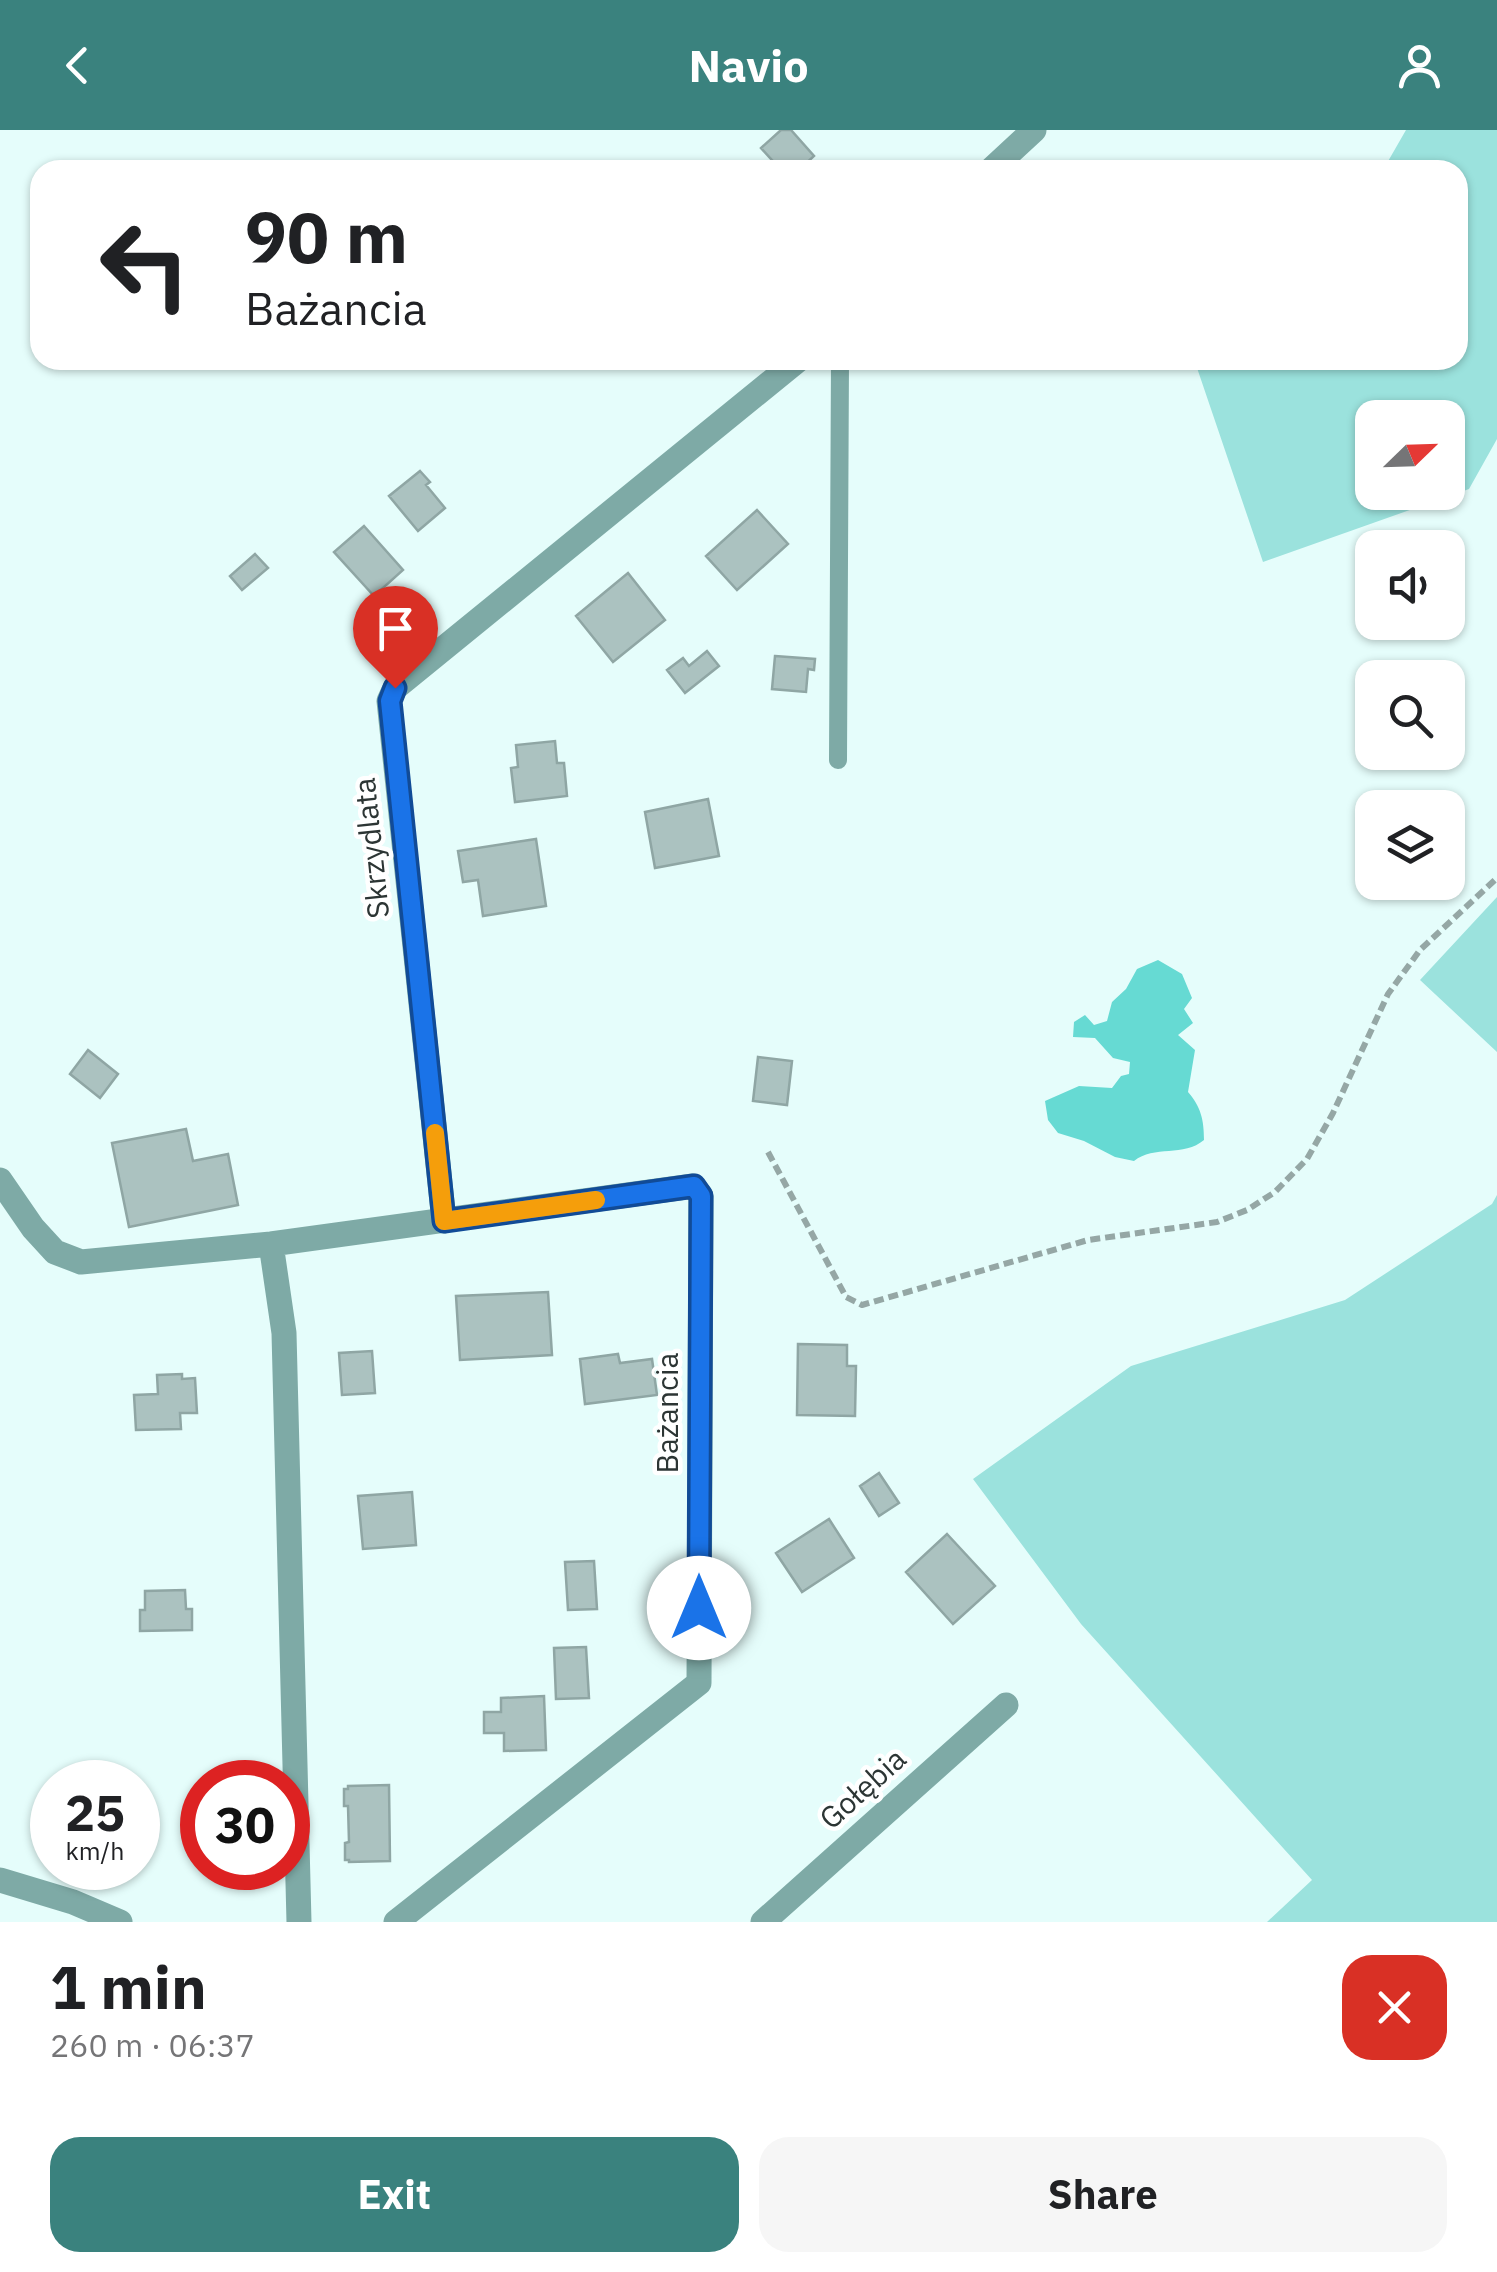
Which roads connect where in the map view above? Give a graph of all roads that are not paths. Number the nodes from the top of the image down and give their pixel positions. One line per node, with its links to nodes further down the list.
1 (1034, 130): 2 (street)
2 (1002, 160)
3 (786, 370): 7 (street, Skrzydlata)
4 (840, 370): 5 (lane)
5 (838, 760)
6 (0, 1180): 8 (street, Bażancia)
7 (444, 1221): 8 (street, Bażancia); 13 (street, Bażancia)
8 (271, 1244): 12 (street)
9 (1006, 1705): 14 (street, Gołębia)
10 (0, 1880): 11 (street)
11 (120, 1922)
12 (299, 1922)
13 (396, 1922)
14 (763, 1922)

